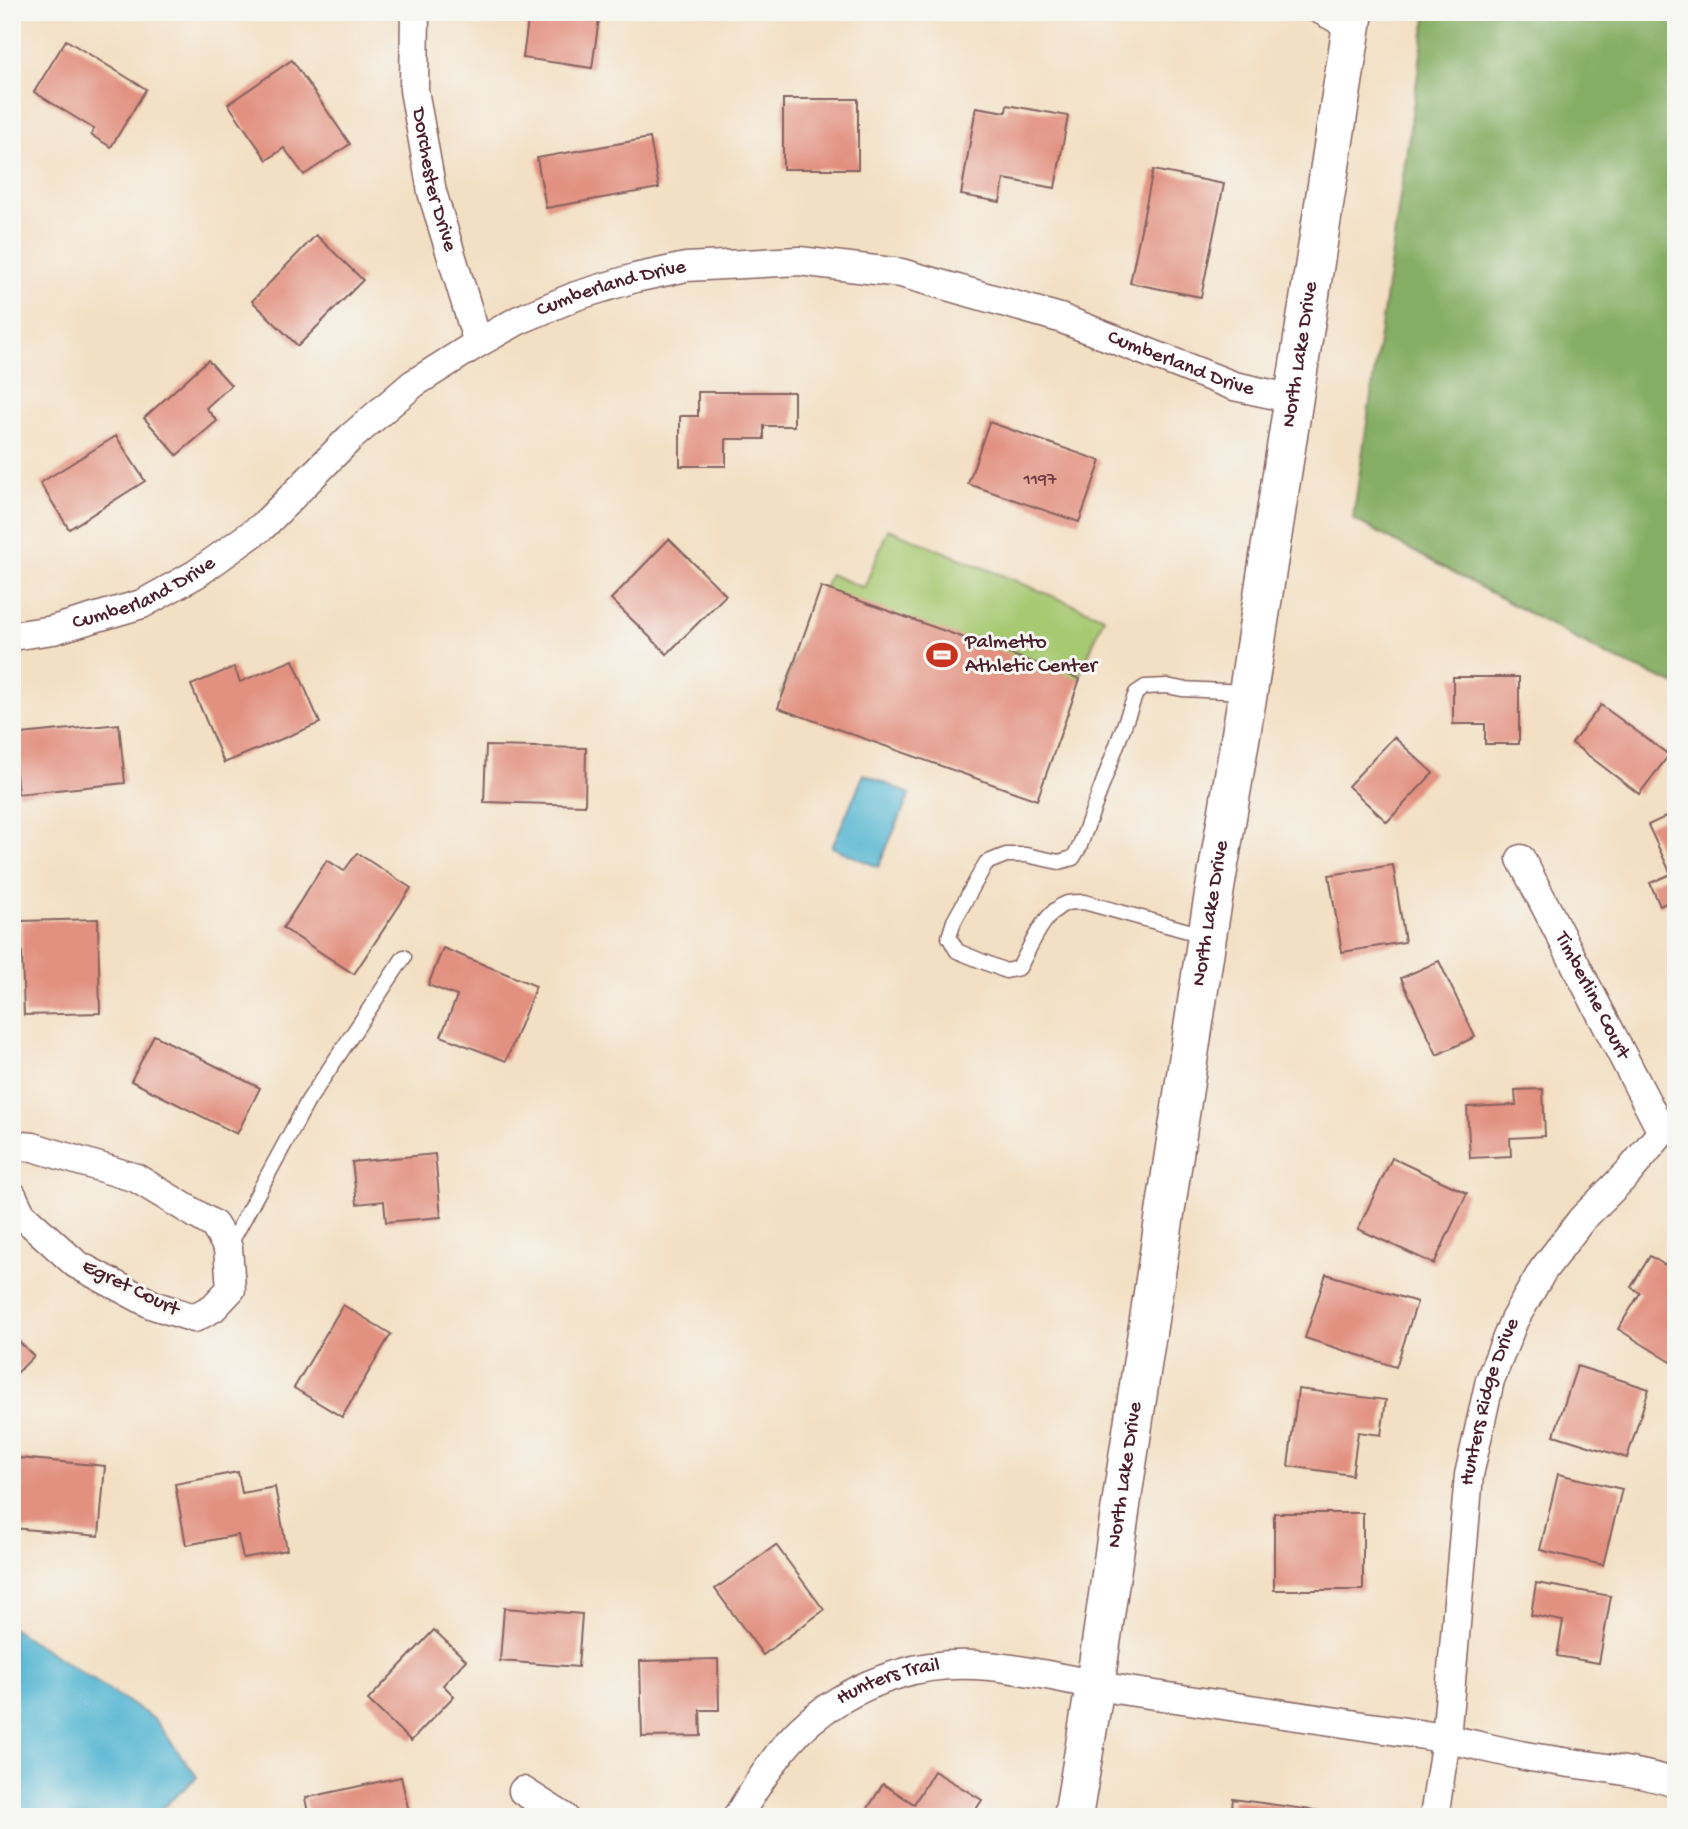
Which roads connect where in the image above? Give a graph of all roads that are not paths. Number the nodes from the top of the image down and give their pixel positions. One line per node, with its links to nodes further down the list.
1 (415, 12): 4 (street, Dorchester Drive)
2 (1310, 12): 3 (lane)
3 (1352, 23): 5 (main road, North Lake Drive)
4 (478, 343): 5 (street, Cumberland Drive); 6 (street, Cumberland Drive)
5 (1294, 399): 7 (main road, North Lake Drive)
6 (12, 636)
7 (1248, 692): 9 (main road, North Lake Drive); 9 (lane)
8 (1521, 859): 11 (street, Timberline Court)
9 (1207, 936): 15 (main road, North Lake Drive)
10 (404, 957): 14 (lane)
11 (1669, 1129): 16 (street, Hunters Ridge Drive)
12 (12, 1145): 14 (street)
13 (12, 1195): 14 (street, Egret Court)
14 (228, 1248)
15 (1095, 1685): 16 (street); 20 (street, Hunters Trail); 21 (main road, North Lake Drive)
16 (1446, 1739): 17 (street); 22 (street, Hunters Ridge Drive)
17 (1676, 1783)
18 (523, 1791): 19 (street)
19 (564, 1817)
20 (737, 1817)
21 (1073, 1817)
22 (1434, 1817)

